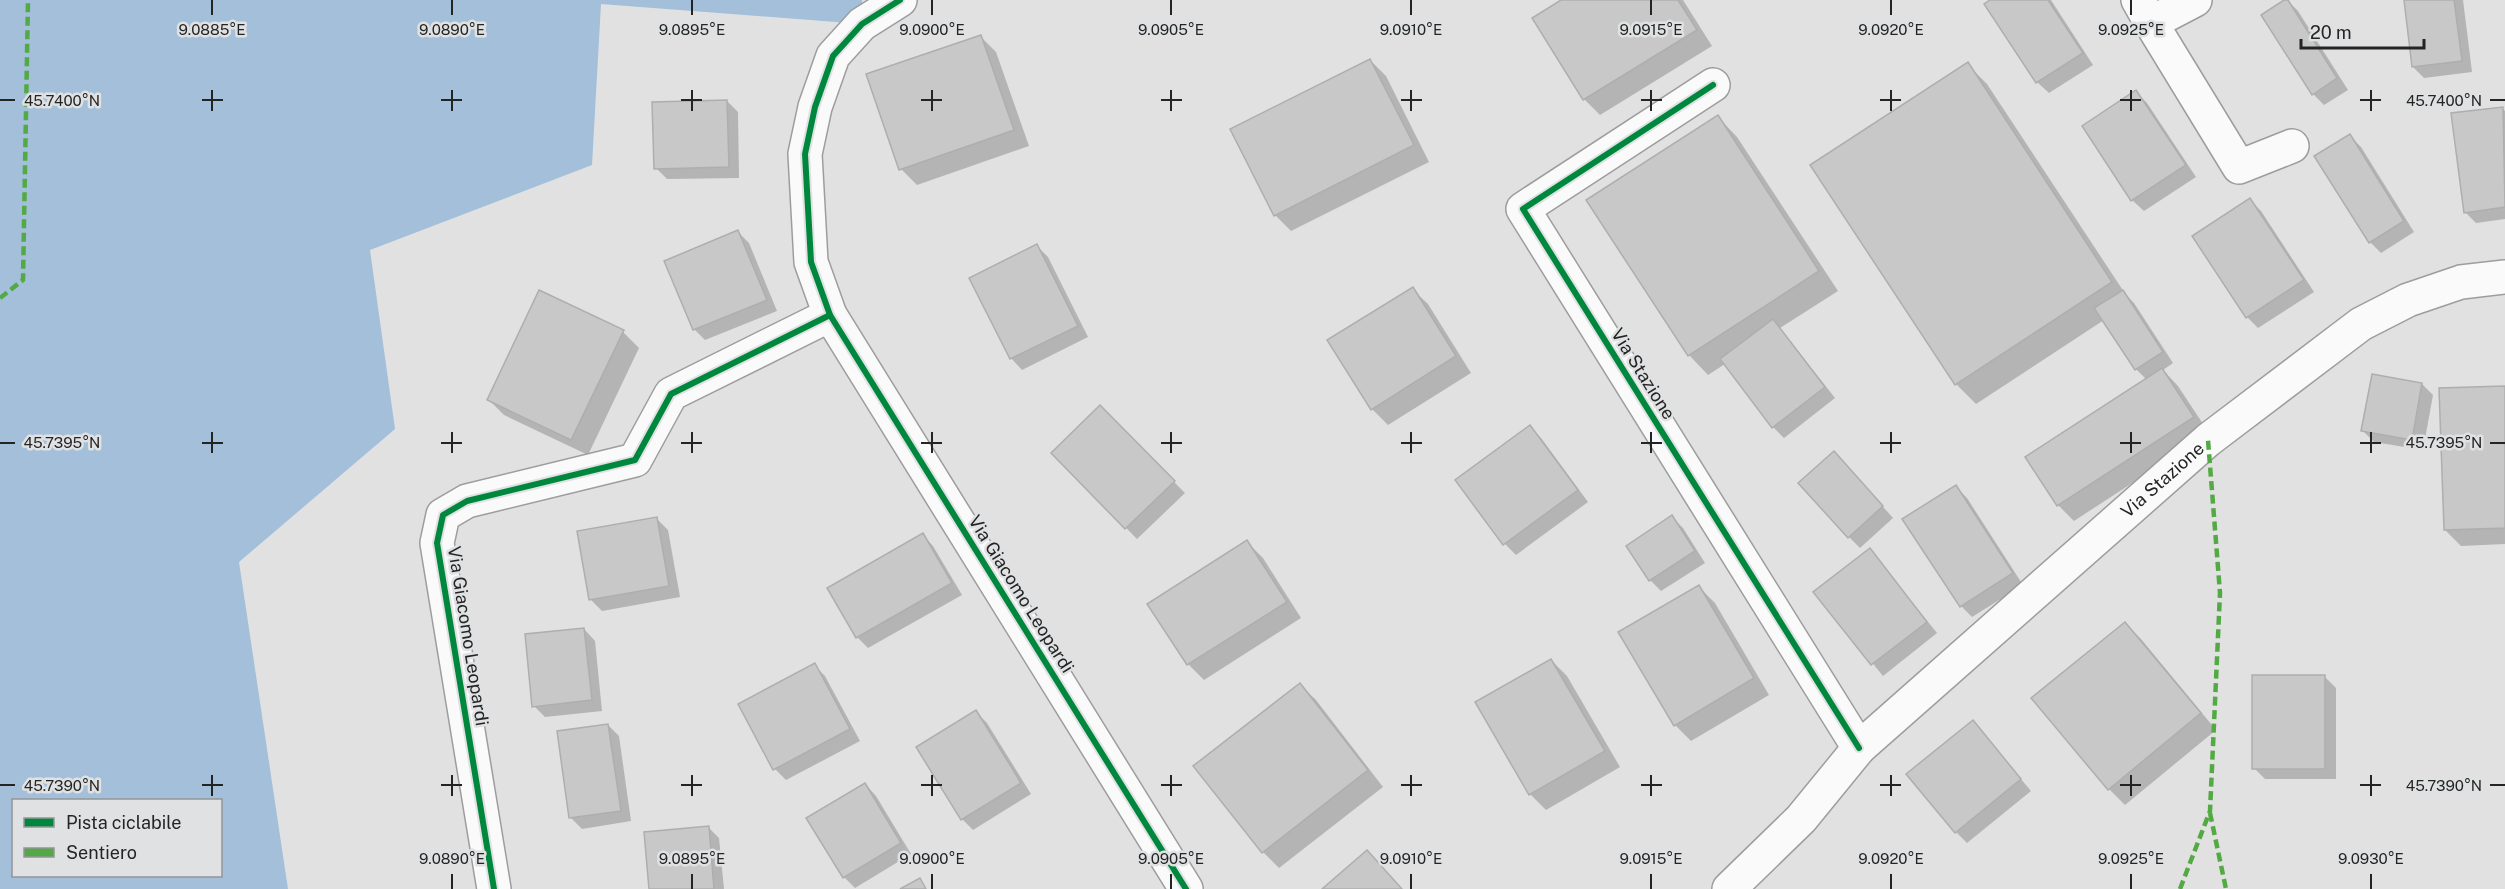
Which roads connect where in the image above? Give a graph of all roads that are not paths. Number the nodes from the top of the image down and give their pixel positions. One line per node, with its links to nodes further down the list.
1 (900, 0): 4 (street, Via Giacomo Leopardi)
2 (2195, 0): 3 (street)
3 (2144, 11): 6 (street)
4 (859, 12): 8 (street, Via Giacomo Leopardi)
5 (1713, 85): 9 (street, Via Stazione)
6 (2292, 146)
7 (2505, 277): 9 (street, Via Stazione)
8 (830, 315): 10 (street, Via Giacomo Leopardi); 11 (street, Via Giacomo Leopardi)
9 (1859, 748): 12 (street, Via Stazione)
10 (494, 889)
11 (1186, 889)
12 (1729, 889)

